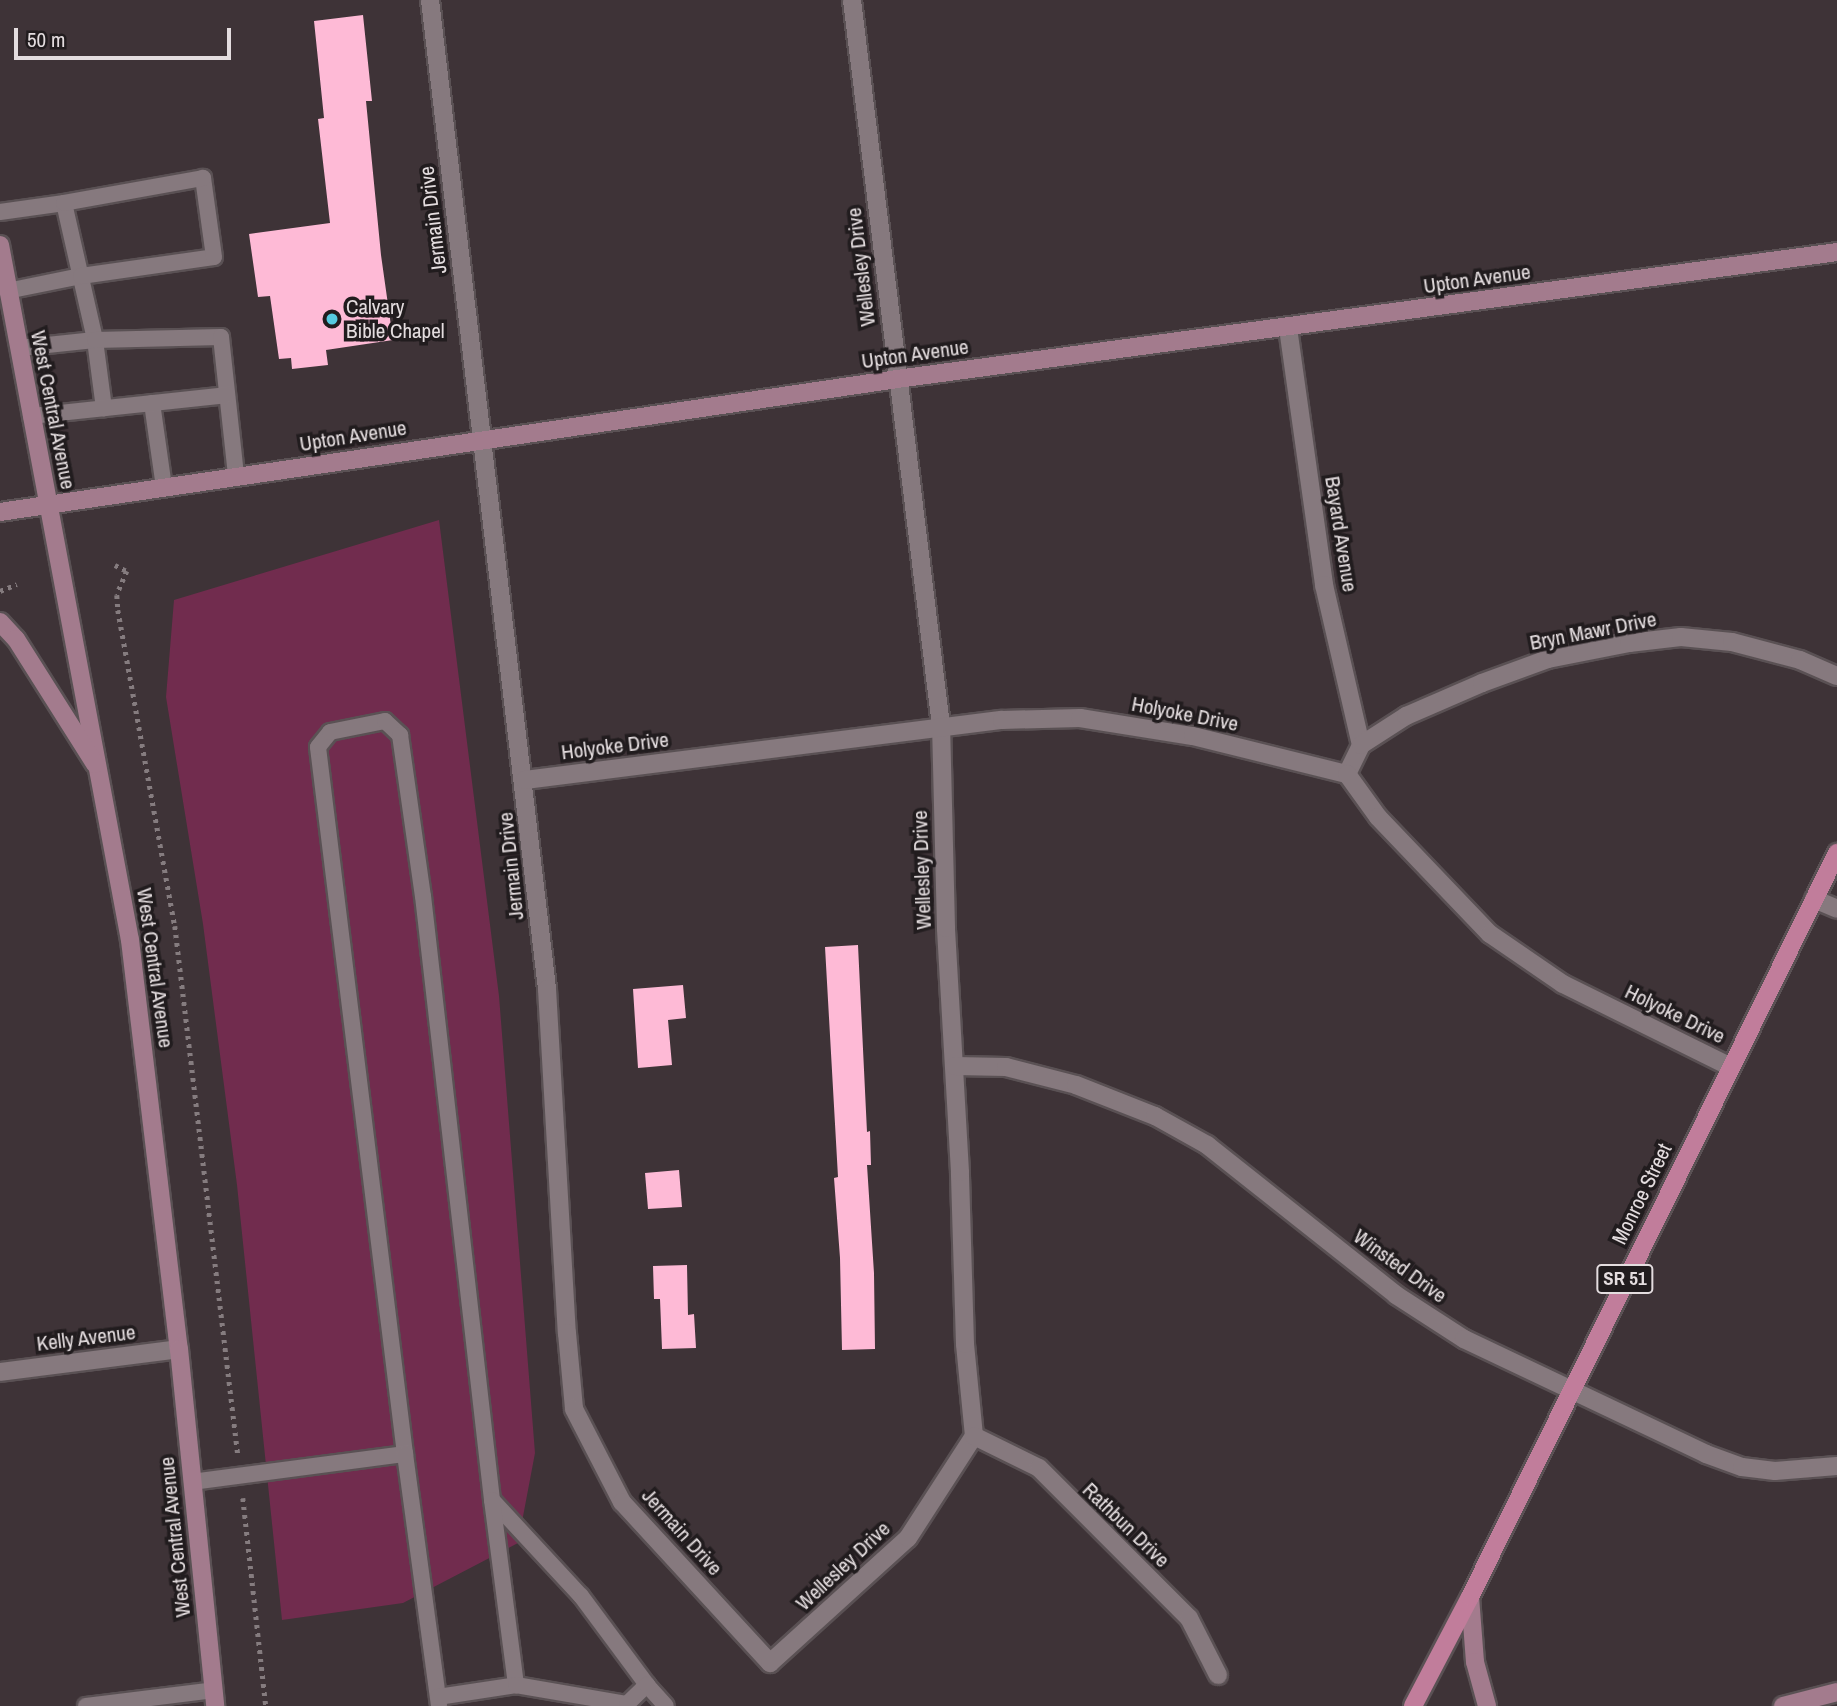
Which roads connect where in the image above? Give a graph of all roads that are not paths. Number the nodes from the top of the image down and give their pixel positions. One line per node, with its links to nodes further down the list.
1 (430, 0): 17 (street, Jermain Drive)
2 (853, 0): 12 (street, Wellesley Drive)
3 (64, 203): 4 (lane); 7 (lane); 7 (lane)
4 (0, 212)
5 (0, 244): 8 (street, West Central Avenue)
6 (1837, 252): 9 (street, Upton Avenue)
7 (80, 276): 8 (lane); 10 (lane)
8 (4, 299): 11 (street, West Central Avenue)
9 (1289, 328): 12 (street, Upton Avenue); 25 (street, Bayard Avenue)
10 (95, 340): 11 (lane); 13 (lane); 15 (lane)
11 (19, 348): 16 (street, West Central Avenue)
12 (897, 379): 17 (street, Upton Avenue); 24 (street, Wellesley Drive)
13 (227, 395): 14 (lane); 18 (lane)
14 (152, 403): 15 (lane); 19 (lane)
15 (104, 408): 16 (lane)
16 (31, 416): 20 (street, West Central Avenue)
17 (482, 439): 18 (street, Upton Avenue); 28 (street, Jermain Drive)
18 (236, 476): 19 (street, Upton Avenue)
19 (164, 487): 20 (street, Upton Avenue)
20 (48, 505): 21 (street, Upton Avenue); 26 (street, West Central Avenue)
21 (0, 512)
22 (0, 622): 26 (street)
23 (1837, 676): 25 (street, Bryn Mawr Drive)
24 (941, 726): 27 (street, Holyoke Drive); 28 (street, Holyoke Drive); 32 (street, Wellesley Drive)
25 (1361, 745): 27 (street)
26 (101, 774): 34 (street, West Central Avenue)
27 (1347, 774): 33 (street, Holyoke Drive)
28 (525, 780): 43 (street, Jermain Drive)
29 (1837, 853): 30 (main road, Monroe Street / SR 51)
30 (1814, 900): 31 (street); 33 (main road, Monroe Street / SR 51)
31 (1837, 909)
32 (955, 1066): 36 (street, Winsted Drive); 37 (street, Wellesley Drive)
33 (1731, 1067): 36 (main road, Monroe Street / SR 51)
34 (179, 1349): 35 (street, Kelly Avenue); 40 (street, West Central Avenue)
35 (0, 1372)
36 (1571, 1387): 39 (street, Winsted Drive); 42 (main road, Monroe Street / SR 51)
37 (974, 1436): 43 (street, Wellesley Drive); 44 (street, Rathbun Drive)
38 (405, 1454): 40 (lane); 41 (lane); 49 (lane)
39 (1837, 1466)
40 (192, 1482): 48 (street, West Central Avenue)
41 (492, 1500): 45 (lane); 46 (lane)
42 (1470, 1597): 52 (main road, Monroe Street / SR 51); 53 (street)
43 (770, 1662)
44 (1218, 1675)
45 (516, 1685): 46 (lane); 49 (lane)
46 (647, 1685): 51 (lane)
47 (1837, 1692): 54 (street)
48 (214, 1698): 50 (lane)
49 (439, 1701)
50 (86, 1706)
51 (666, 1706)
52 (1413, 1706)
53 (1487, 1706)
54 (1783, 1706)

